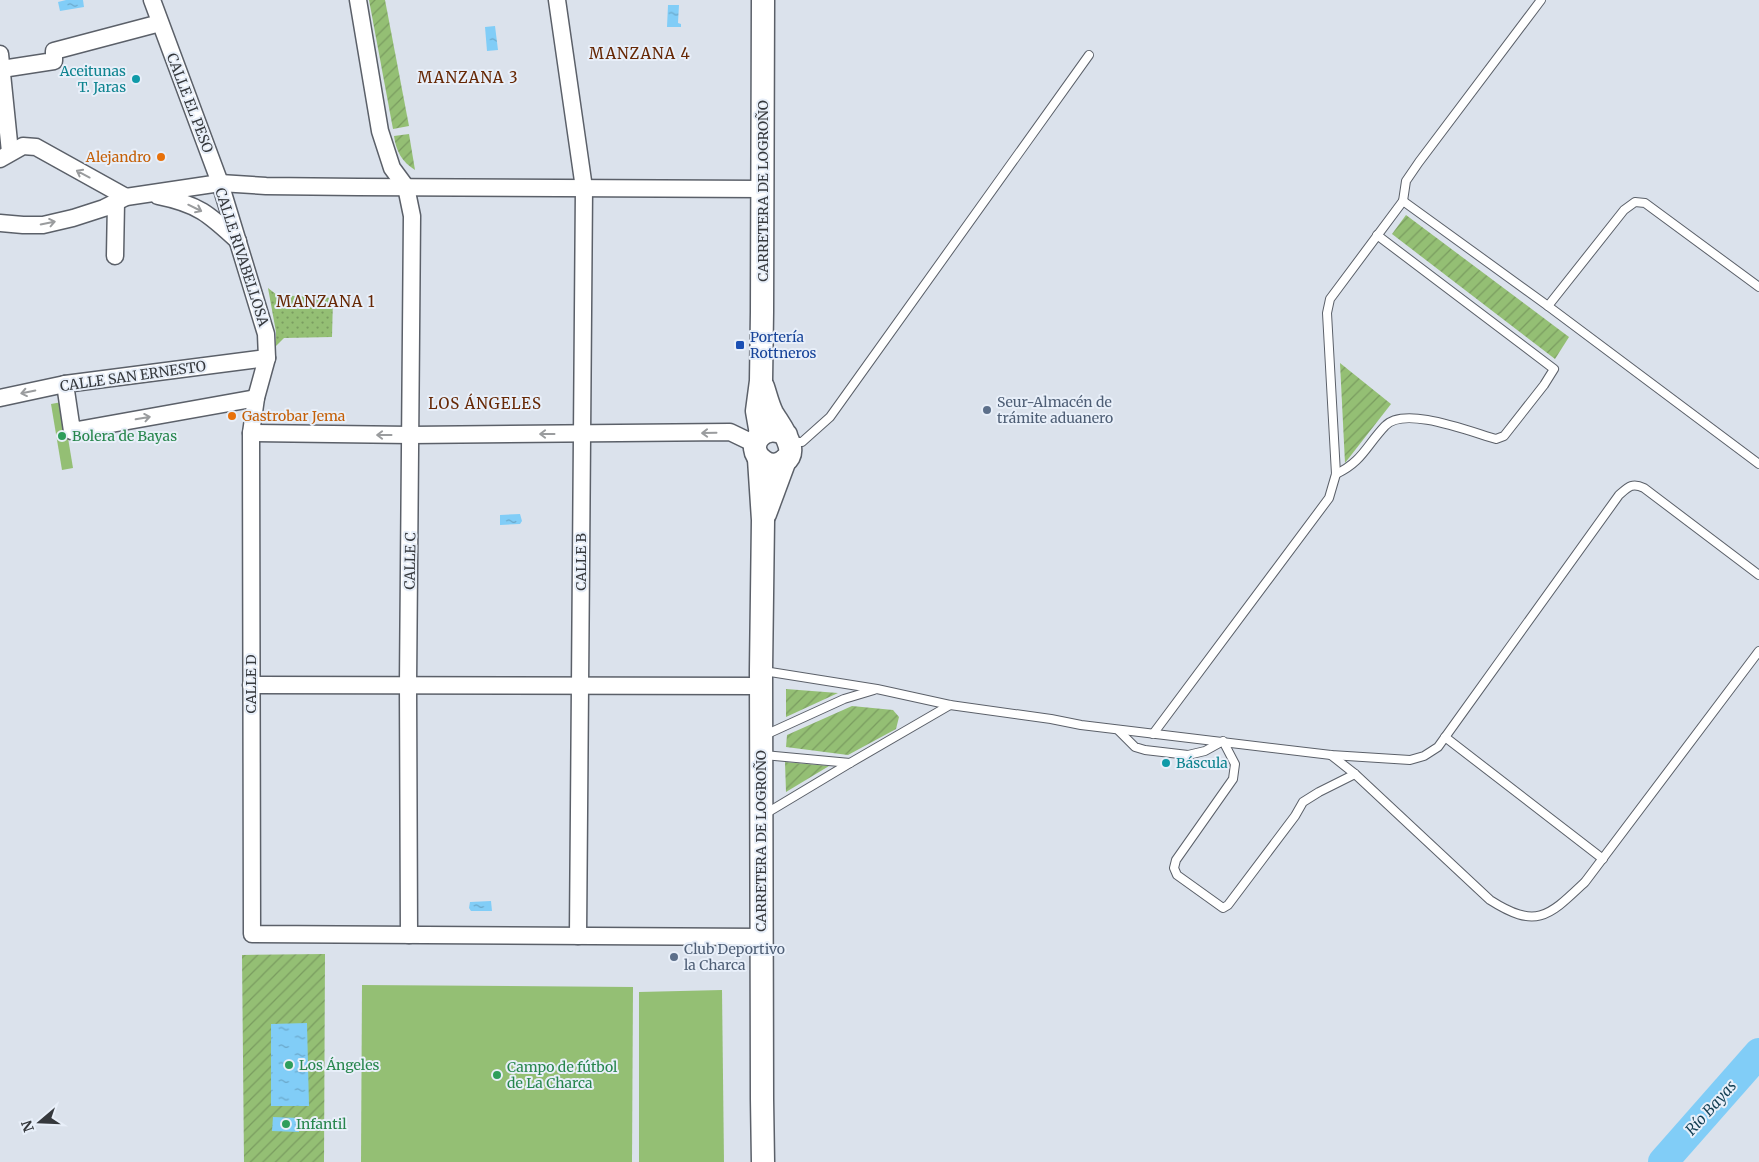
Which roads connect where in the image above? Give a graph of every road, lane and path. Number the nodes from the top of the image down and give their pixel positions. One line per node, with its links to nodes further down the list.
1 (152, 0): 6 (street, CALLE EL PESO)
2 (358, 0): 11 (street)
3 (557, 0): 12 (street, CALLE B)
4 (763, 0): 13 (main road, CARRETERA DE LOGROÑO)
5 (1541, 0): 16 (lane)
6 (160, 23): 8 (street); 10 (street, CALLE EL PESO)
7 (1089, 55): 32 (lane)
8 (1, 61): 9 (street)
9 (5, 156): 15 (street, one-way to 9)
10 (220, 183): 11 (street); 14 (street, CALLE RIVABELLOSA); 19 (street, CALLE RIVABELLOSA)
11 (406, 187): 12 (street); 30 (street, CALLE C)
12 (584, 188): 13 (street); 29 (street, CALLE B)
13 (753, 189): 24 (main road, CARRETERA DE LOGROÑO)
14 (149, 194): 15 (street, CALLE RIVABELLOSA); 19 (street, one-way to 19)
15 (121, 199): 17 (street, CALLE RIVABELLOSA, one-way to 15); 20 (street)
16 (1403, 201): 18 (lane); 22 (lane)
17 (0, 223)
18 (1377, 235): 34 (lane); 34 (lane)
19 (238, 241): 23 (street, CALLE RIVABELLOSA)
20 (115, 256)
21 (1759, 287): 22 (lane)
22 (1548, 306): 33 (lane)
23 (267, 358): 25 (street, CALLE SAN ERNESTO); 27 (street, CALLE RIVABELLOSA)
24 (761, 381): 31 (main road, CARRETERA DE LOGROÑO); 32 (main road, CARRETERA DE LOGROÑO)
25 (65, 384): 26 (street, CALLE SAN ERNESTO, one-way to 26); 27 (street, one-way to 27)
26 (0, 398)
27 (256, 398): 28 (street, CALLE RIVABELLOSA)
28 (251, 434): 30 (street, one-way to 28); 39 (street, CALLE D)
29 (582, 434): 30 (street, one-way to 30); 31 (street, one-way to 29); 41 (street, CALLE B)
30 (411, 435): 40 (street, CALLE C)
31 (759, 446): 32 (main road); 32 (main road); 35 (main road, CARRETERA DE LOGROÑO)
32 (787, 446): 35 (main road, CARRETERA DE LOGROÑO)
33 (1759, 464)
34 (1336, 474): 45 (lane)
35 (763, 520): 38 (main road, CARRETERA DE LOGROÑO)
36 (1759, 575): 46 (lane)
37 (1759, 652): 53 (lane)
38 (761, 678): 41 (street); 42 (lane); 48 (main road, CARRETERA DE LOGROÑO)
39 (251, 685): 40 (street); 54 (street, CALLE D)
40 (408, 685): 41 (street); 54 (street, CALLE C)
41 (580, 686): 55 (street, CALLE B)
42 (877, 689): 43 (lane); 48 (lane)
43 (950, 705): 44 (lane); 50 (lane)
44 (1119, 730): 45 (lane); 47 (lane)
45 (1154, 734): 47 (lane)
46 (1445, 737): 49 (lane); 53 (lane)
47 (1224, 741): 49 (lane); 51 (lane)
48 (761, 746): 50 (lane); 52 (main road, CARRETERA DE LOGROÑO)
49 (1331, 755): 51 (lane)
50 (850, 763): 52 (lane)
51 (1355, 774): 53 (lane)
52 (761, 817): 56 (main road, CARRETERA DE LOGROÑO)
53 (1603, 859)
54 (409, 935): 55 (street)
55 (578, 936): 56 (street)
56 (762, 937): 57 (main road, CARRETERA DE LOGROÑO)
57 (763, 1162)

